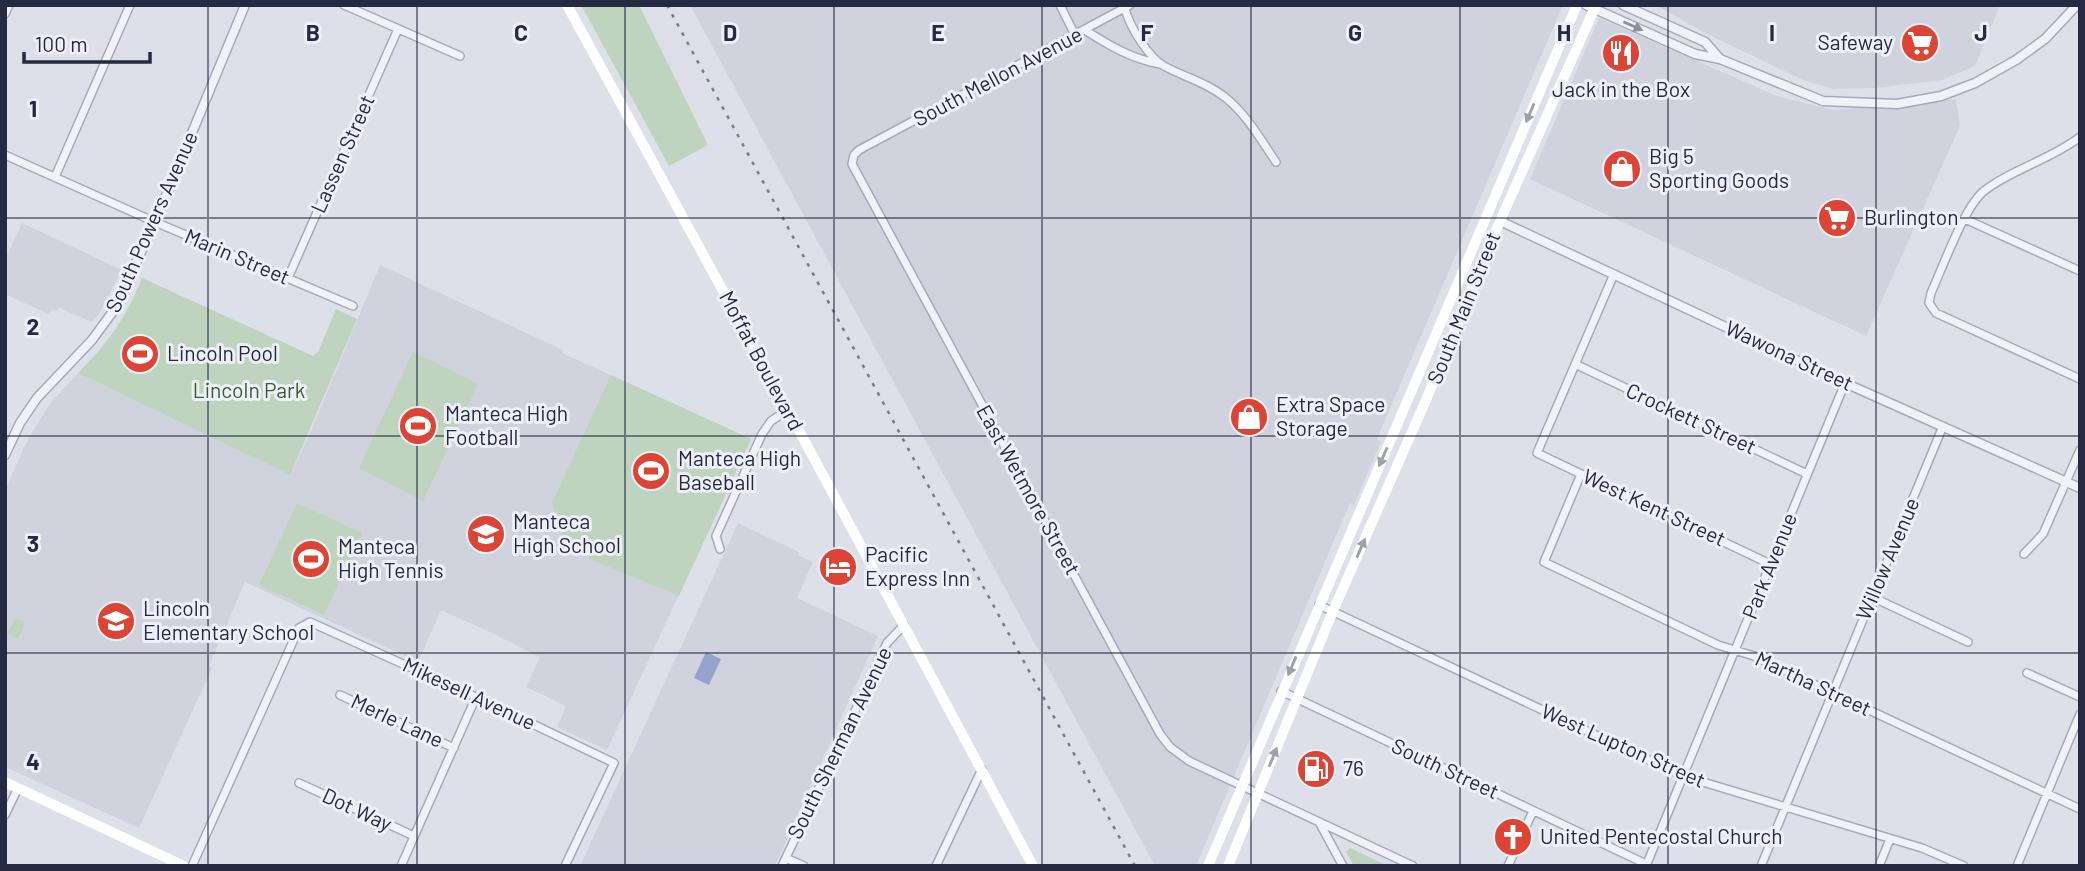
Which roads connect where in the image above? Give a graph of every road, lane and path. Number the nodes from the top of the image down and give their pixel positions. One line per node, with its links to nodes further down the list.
1 (9, 5): 12 (street)
2 (130, 5): 24 (street)
3 (245, 5): 27 (street, South Powers Avenue)
4 (344, 5): 13 (street)
5 (567, 5): 37 (main road, Moffat Boulevard)
6 (1060, 5): 15 (street)
7 (1577, 5): 23 (main road, South Main Street, one-way to 23)
8 (1623, 5): 17 (street)
9 (2077, 5): 17 (street)
10 (1592, 6): 17 (street, one-way to 17); 26 (main road, South Main Street)
11 (1127, 7): 14 (street, South Mellon Avenue); 18 (street)
12 (5, 14)
13 (398, 29): 16 (street); 30 (street, Lassen Street)
14 (1085, 30): 15 (street, South Mellon Avenue); 18 (street)
15 (1075, 34): 20 (street, South Mellon Avenue)
16 (460, 56)
17 (1720, 59)
18 (1160, 64): 22 (street)
19 (2080, 137): 25 (street)
20 (865, 147): 67 (street, East Wetmore Street)
21 (5, 155): 24 (street, Marin Street)
22 (1276, 162)
23 (1507, 169): 26 (main road); 35 (main road, South Main Street)
24 (55, 177): 27 (street, Marin Street)
25 (1965, 219): 28 (street); 33 (street)
26 (1500, 221): 29 (street, Wawona Street); 36 (main road, South Main Street)
27 (155, 222): 30 (street, Marin Street); 40 (street, South Powers Avenue)
28 (2080, 271)
29 (1614, 274): 32 (street); 34 (street, Wawona Street)
30 (288, 278): 31 (street, Marin Street)
31 (353, 306)
32 (1575, 364): 41 (street, West Kent Street); 42 (street, Crockett Street)
33 (2080, 379)
34 (1845, 383): 38 (street, Wawona Street); 42 (street, Park Avenue)
35 (1412, 393): 36 (main road); 49 (main road, South Main Street, one-way to 49)
36 (1426, 400): 50 (main road, South Main Street, one-way to 36)
37 (788, 410): 45 (street); 51 (main road, Moffat Boulevard)
38 (1943, 426): 43 (street, Wawona Street); 48 (street, Willow Avenue)
39 (2080, 450): 43 (street)
40 (5, 455)
41 (1581, 474): 47 (street, West Kent Street); 53 (street, Martha Street)
42 (1807, 474): 47 (street, Park Avenue)
43 (2066, 482): 44 (street, Wawona Street); 46 (street)
44 (2080, 488)
45 (720, 549)
46 (2024, 554)
47 (1770, 564): 53 (street, Park Avenue)
48 (1872, 597): 52 (street); 56 (street, Willow Avenue)
49 (1319, 605): 50 (street); 55 (main road, South Main Street, one-way to 55)
50 (1333, 611): 60 (main road, South Main Street); 64 (street, West Lupton Street)
51 (904, 625): 63 (main road, Moffat Boulevard); 78 (street, South Sherman Avenue)
52 (1968, 642)
53 (1735, 650): 56 (street, Martha Street); 64 (street, Park Avenue)
54 (2026, 673): 59 (street)
55 (1281, 691): 60 (street, South Street); 67 (main road, South Main Street)
56 (1834, 692): 70 (street, Martha Street); 71 (street, Willow Avenue)
57 (340, 695): 62 (street, Merle Lane)
58 (476, 697): 62 (street); 81 (street, Mikesell Avenue); 83 (street, Mikesell Avenue)
59 (2080, 697)
60 (1296, 698): 69 (main road, South Main Street, one-way to 60); 73 (street, South Street)
61 (2080, 714): 70 (street)
62 (454, 748): 76 (street)
63 (982, 769): 85 (street); 86 (main road, Moffat Boulevard)
64 (1683, 776): 71 (street, West Lupton Street); 79 (street, Park Avenue)
65 (5, 782): 68 (main road)
66 (299, 783): 76 (street, Dot Way)
67 (1242, 785): 69 (street, East Wetmore Street); 87 (main road, South Main Street)
68 (18, 788): 74 (street); 80 (main road)
69 (1259, 793): 75 (street, East Wetmore Street); 88 (main road, South Main Street)
70 (2046, 794): 72 (street, Martha Street); 95 (street)
71 (1785, 808): 77 (street, West Lupton Street); 92 (street, Willow Avenue)
72 (2080, 809)
73 (1533, 811): 79 (street, South Street); 91 (street)
74 (5, 815)
75 (1318, 821): 89 (street); 90 (street, East Wetmore Street)
76 (414, 836): 82 (street)
77 (1890, 839): 93 (street); 94 (street, West Lupton Street)
78 (784, 862): 84 (street)
79 (1646, 865)
80 (184, 866)
81 (192, 866)
82 (401, 866)
83 (565, 866)
84 (804, 866)
85 (936, 866)
86 (1033, 866)
87 (1208, 866)
88 (1228, 866)
89 (1343, 866)
90 (1413, 866)
91 (1508, 866)
92 (1762, 866)
93 (1879, 866)
94 (1964, 866)
95 (2017, 866)

